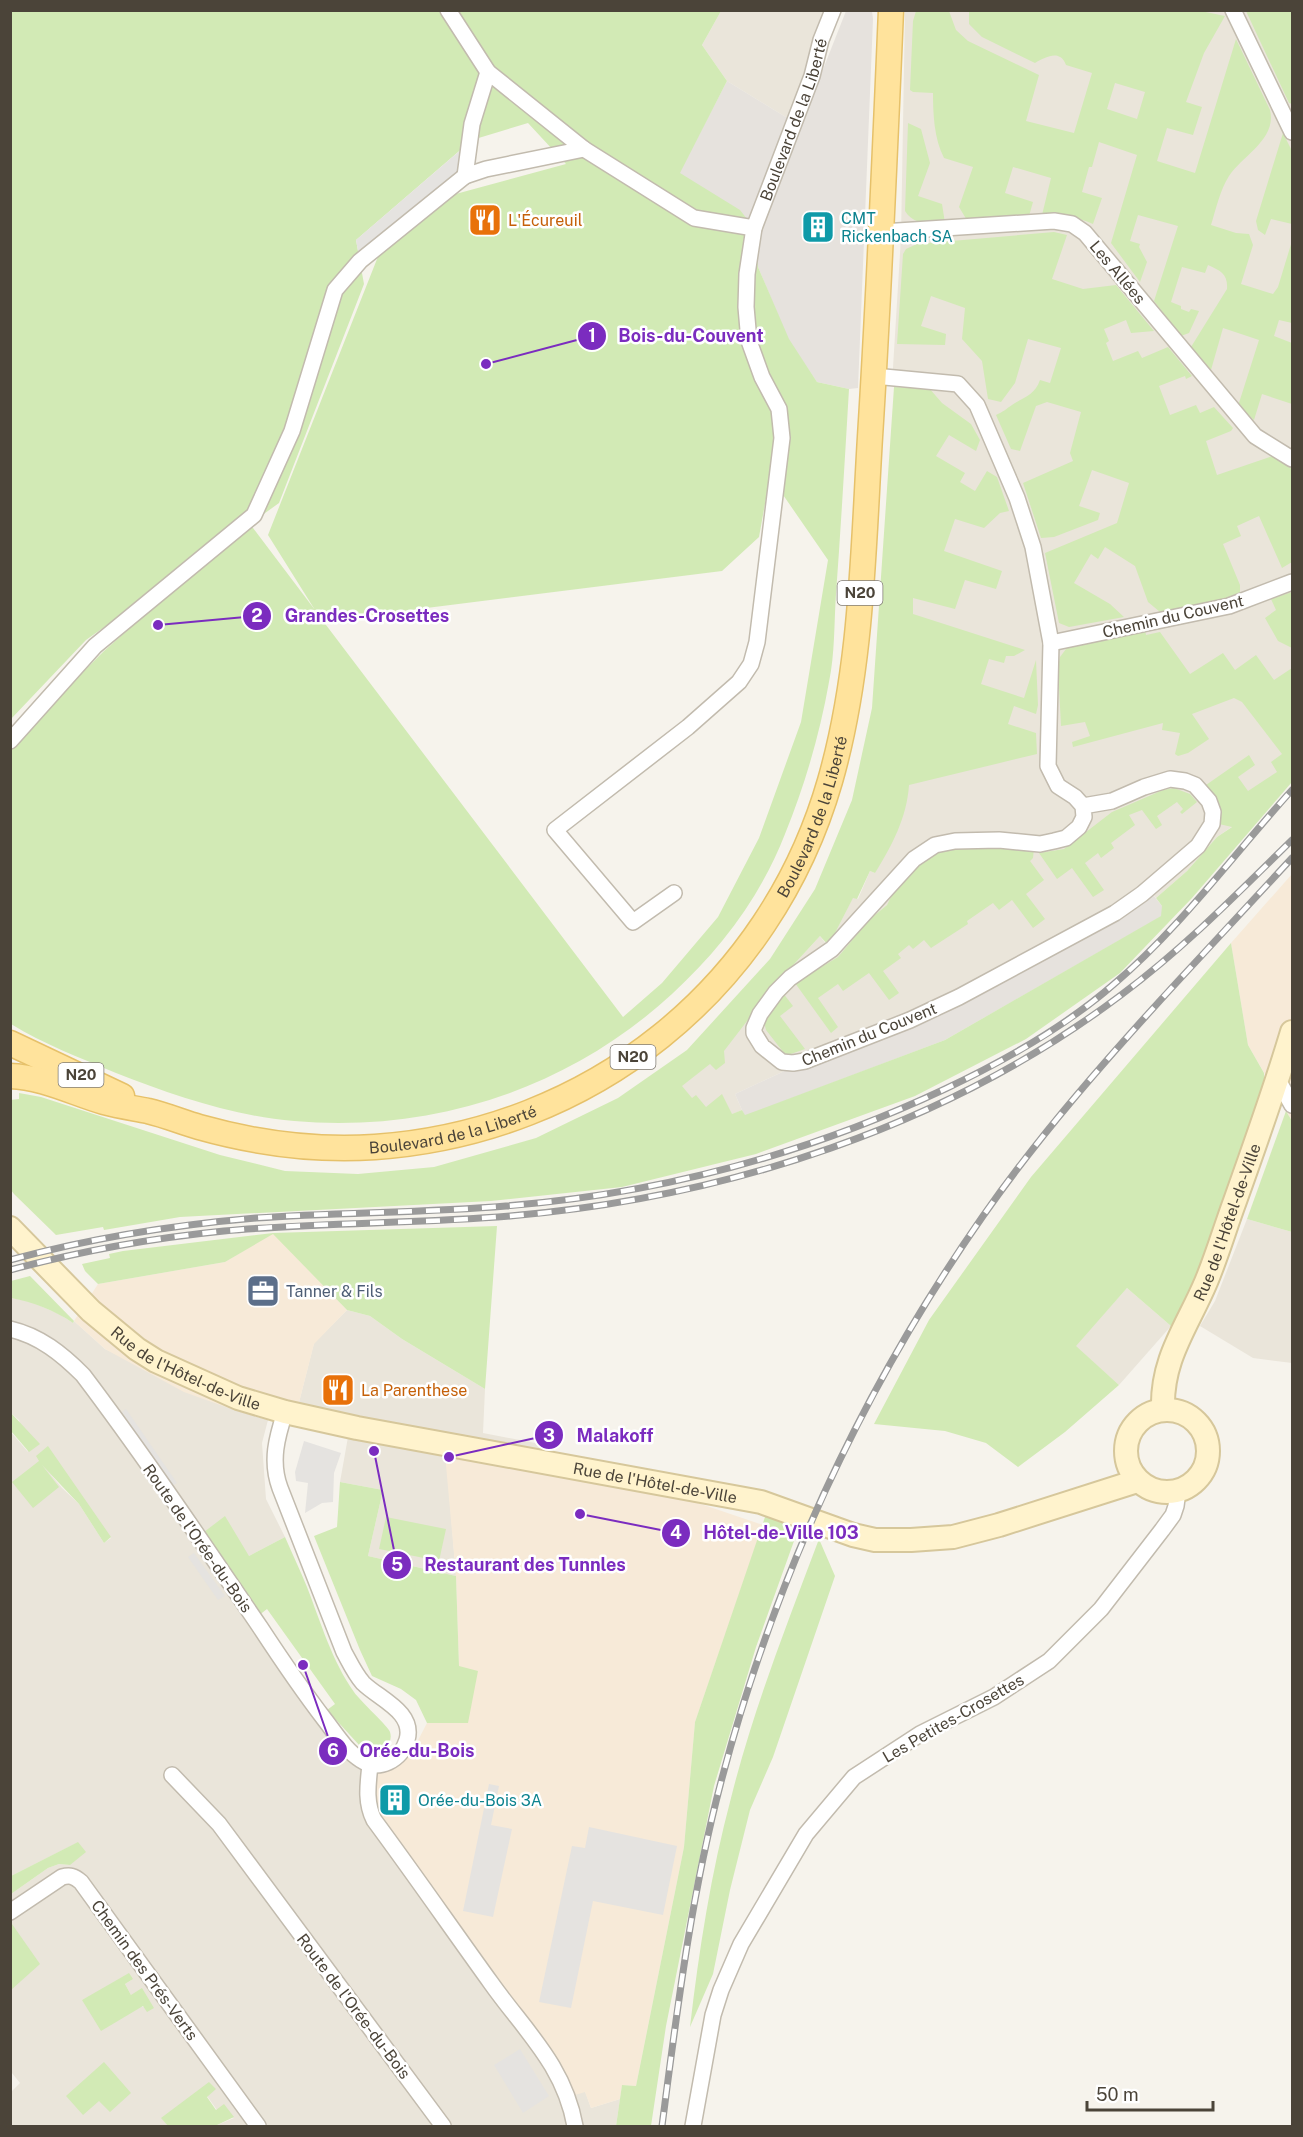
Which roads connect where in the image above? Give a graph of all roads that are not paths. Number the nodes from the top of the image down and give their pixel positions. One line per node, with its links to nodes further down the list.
1 (448, 10): 5 (street)
2 (833, 10): 9 (street, Boulevard de la Liberté)
3 (891, 10): 10 (main road, Boulevard de la Liberté / N20)
4 (1233, 10): 6 (street)
5 (488, 72): 7 (street); 8 (street)
6 (1293, 132)
7 (584, 148): 8 (street); 9 (street)
8 (465, 176): 15 (street)
9 (754, 228): 17 (street, Boulevard de la Liberté)
10 (882, 232): 11 (main road, Boulevard de la Liberté / N20); 12 (street, Les Allées)
11 (874, 376): 14 (street); 23 (main road, Boulevard de la Liberté / N20)
12 (1293, 459)
13 (1293, 582): 14 (street, Chemin du Couvent)
14 (1050, 643): 16 (street)
15 (10, 741)
16 (1083, 806): 16 (street, Chemin du Couvent)
17 (674, 893)
18 (1293, 1032): 21 (main road, Rue de l'Hôtel-de-Ville)
19 (10, 1043): 23 (main road, Boulevard de la Liberté / N20)
20 (10, 1076): 23 (main road, Boulevard de la Liberté / N20)
21 (1278, 1080): 22 (street); 26 (main road, Rue de l'Hôtel-de-Ville)
22 (1293, 1105)
23 (150, 1112)
24 (10, 1228): 27 (main road, Rue de l'Hôtel-de-Ville)
25 (10, 1329): 30 (street, Route de l'Orée-du-Bois)
26 (1163, 1410): 28 (main road); 29 (main road)
27 (285, 1412): 28 (main road, Rue de l'Hôtel-de-Ville); 30 (street)
28 (1137, 1480): 29 (main road)
29 (1178, 1491): 36 (street, Les Petites-Crosettes)
30 (370, 1765): 35 (street)
31 (172, 1775): 34 (street, Route de l'Orée-du-Bois)
32 (10, 1912): 33 (street, Chemin des Prés-Verts)
33 (258, 2127)
34 (443, 2127)
35 (575, 2127)
36 (693, 2127)

